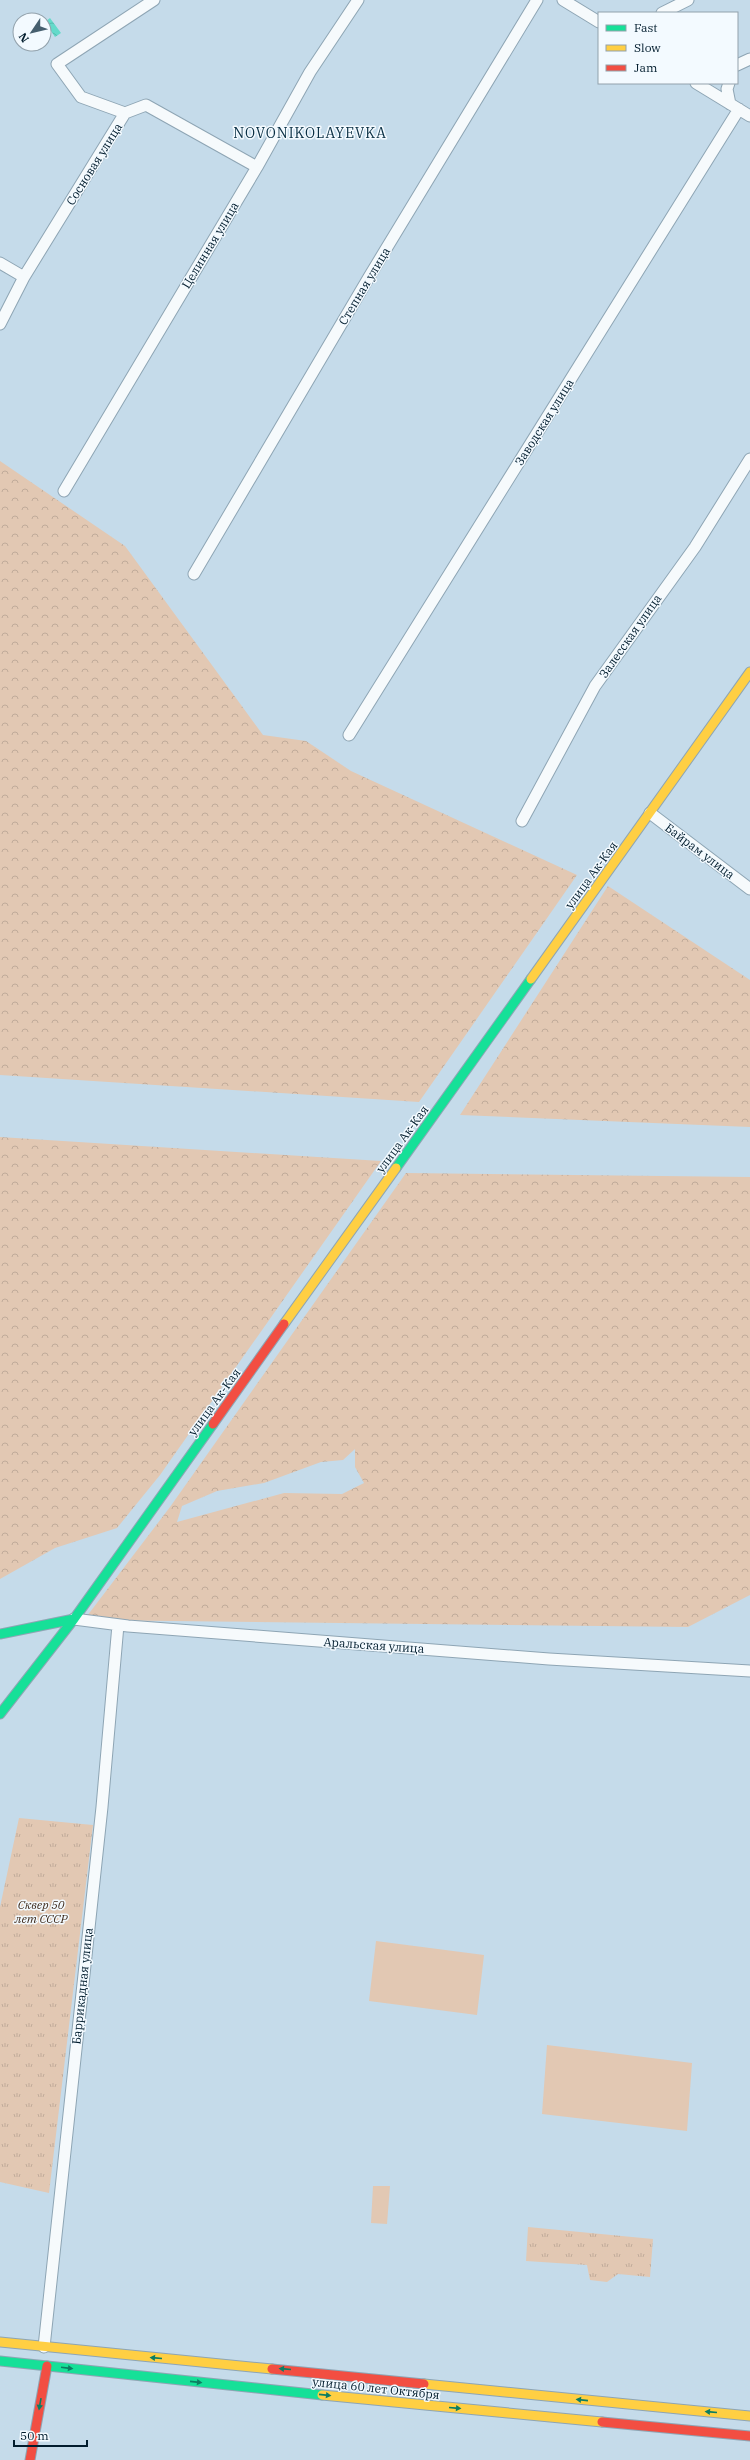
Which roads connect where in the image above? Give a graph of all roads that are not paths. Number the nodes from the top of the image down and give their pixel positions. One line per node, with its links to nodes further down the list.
1 (154, 0): 13 (street)
2 (358, 0): 15 (street, Целинная улица)
3 (537, 0): 21 (street, Степная улица)
4 (563, 0): 7 (street)
5 (688, 0): 6 (street)
6 (664, 12)
7 (598, 21)
8 (750, 59): 9 (street)
9 (738, 65)
10 (698, 84): 12 (street)
11 (729, 84): 12 (street)
12 (734, 107): 14 (street); 23 (street, Заводская улица)
13 (125, 113): 15 (street, Сосновая улица); 17 (street, Сосновая улица)
14 (750, 116)
15 (257, 167): 20 (street, Целинная улица)
16 (0, 263): 17 (street)
17 (24, 277): 18 (street, Сосновая улица)
18 (0, 324)
19 (750, 459): 25 (street, Залесская улица)
20 (64, 491)
21 (194, 574)
22 (750, 672): 24 (main road, улица Ак-Кая)
23 (349, 735)
24 (650, 813): 26 (street, Байрам улица); 27 (main road, улица Ак-Кая)
25 (522, 821)
26 (750, 889)
27 (74, 1619): 28 (street, Аральская улица); 29 (main road, Аральская улица); 31 (main road)
28 (118, 1625): 30 (street, Аральская улица); 33 (street, Баррикадная улица)
29 (0, 1634)
30 (750, 1671)
31 (0, 1714)
32 (0, 2342): 33 (main road, улица 60 лет Октября)
33 (44, 2346): 36 (main road, улица 60 лет Октября, one-way to 33)
34 (0, 2361): 35 (main road, улица 60 лет Октября)
35 (47, 2366): 36 (main road, улица 60 лет Октября, one-way to 36); 39 (main road, one-way to 39)
36 (608, 2412): 37 (main road, улица 60 лет Октября, one-way to 36); 38 (main road, улица 60 лет Октября)
37 (750, 2416)
38 (750, 2436)
39 (30, 2460)

